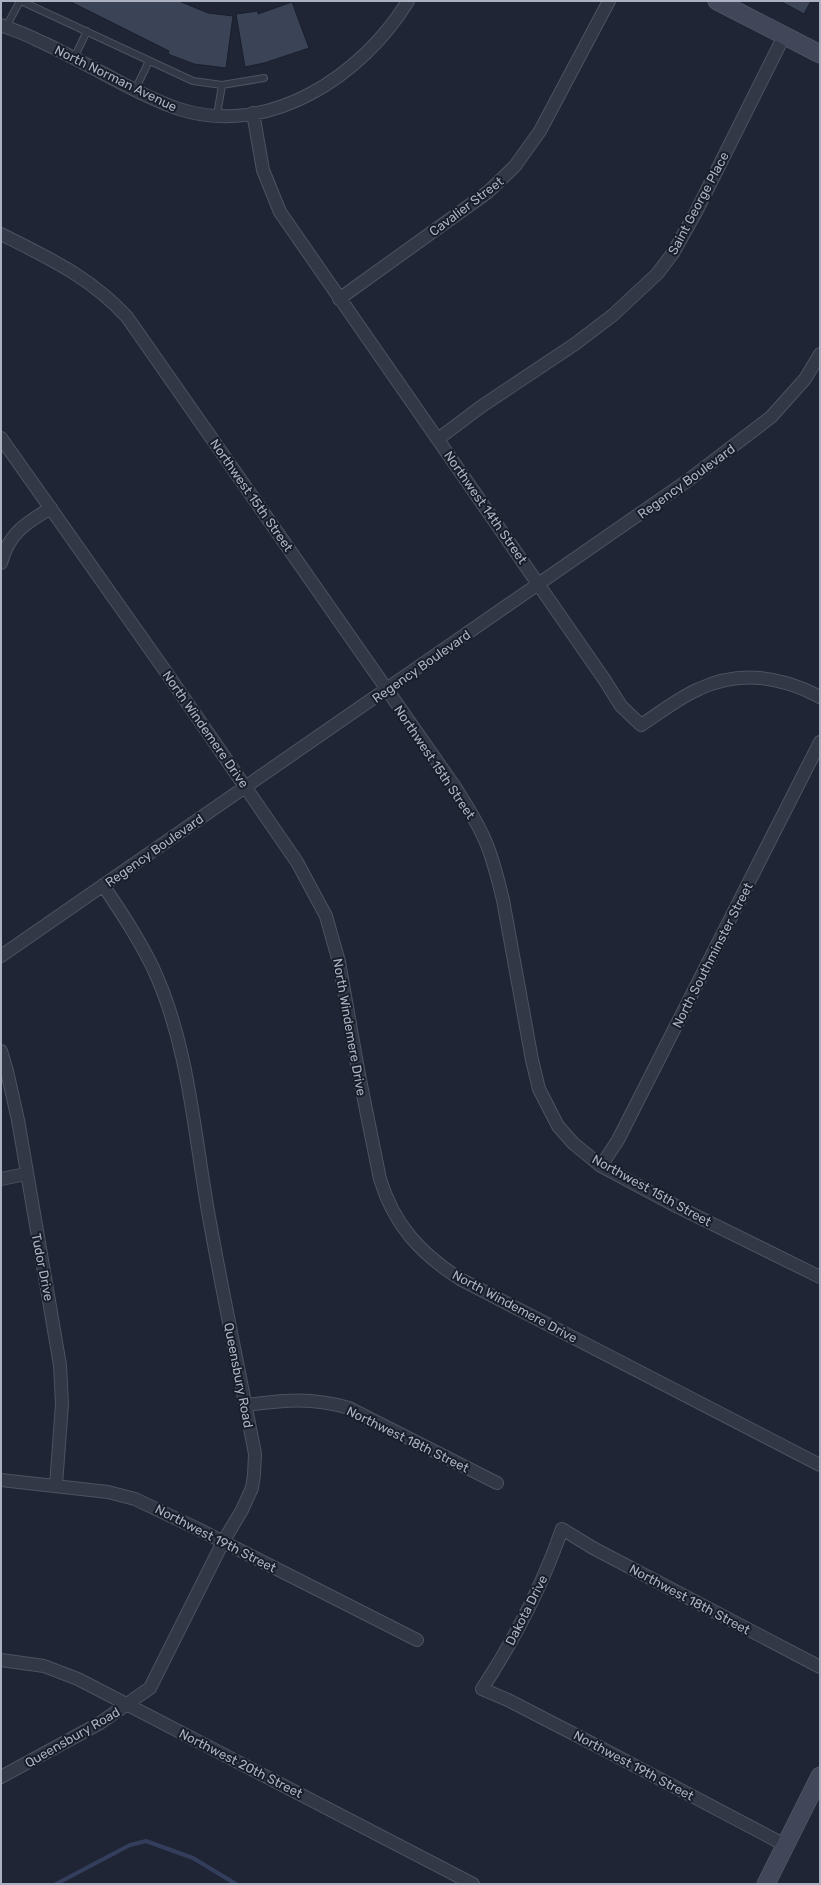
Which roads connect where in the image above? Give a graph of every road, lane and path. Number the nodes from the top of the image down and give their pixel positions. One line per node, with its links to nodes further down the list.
1 (21, 1): 5 (lane); 6 (lane)
2 (408, 1): 14 (street, North Norman Avenue)
3 (609, 1): 17 (street, Cavalier Street)
4 (717, 1): 7 (main road)
5 (4, 26): 9 (street, North Norman Avenue)
6 (87, 31): 9 (lane); 10 (lane)
7 (784, 36): 8 (main road); 20 (street, Saint George Place)
8 (820, 53)
9 (74, 58): 13 (street, North Norman Avenue)
10 (149, 61): 12 (lane); 13 (lane)
11 (264, 78): 12 (lane)
12 (222, 85): 15 (lane)
13 (135, 90): 15 (street, North Norman Avenue)
14 (253, 113): 15 (street, North Norman Avenue); 17 (street, Northwest 14th Street)
15 (217, 115)
16 (1, 234): 24 (street, Northwest 15th Street)
17 (339, 299): 20 (street, Northwest 14th Street)
18 (820, 354): 23 (street, Regency Boulevard)
19 (1, 438): 21 (street, North Windemere Drive)
20 (438, 439): 23 (street, Northwest 14th Street)
21 (51, 508): 22 (street); 27 (street, North Windemere Drive)
22 (1, 563)
23 (538, 584): 24 (street, Regency Boulevard); 25 (street, Northwest 14th Street)
24 (387, 690): 27 (street, Regency Boulevard); 31 (street, Northwest 15th Street)
25 (820, 697)
26 (820, 742): 31 (street, North Southminster Street)
27 (245, 787): 28 (street, Regency Boulevard); 36 (street, North Windemere Drive)
28 (103, 885): 29 (street, Regency Boulevard); 35 (street, Queensbury Road)
29 (1, 956)
30 (1, 1050): 32 (street, Tudor Drive)
31 (601, 1166): 34 (street, Northwest 15th Street)
32 (26, 1174): 33 (street); 39 (street, Tudor Drive)
33 (1, 1179)
34 (820, 1277)
35 (246, 1405): 38 (street, Northwest 18th Street); 41 (street, Queensbury Road)
36 (820, 1465)
37 (1, 1480): 39 (street, Northwest 19th Street)
38 (497, 1483)
39 (56, 1485): 41 (street, Northwest 19th Street)
40 (562, 1529): 44 (street, Northwest 18th Street); 45 (street, Dakota Drive)
41 (223, 1542): 42 (street, Northwest 19th Street); 46 (street, Queensbury Road)
42 (417, 1640)
43 (1, 1660): 46 (street, Northwest 20th Street)
44 (820, 1667)
45 (482, 1689): 49 (street, Northwest 19th Street)
46 (127, 1704): 48 (street, Queensbury Road); 50 (street, Northwest 20th Street)
47 (820, 1776): 49 (main road)
48 (1, 1777)
49 (786, 1845): 51 (main road)
50 (473, 1884)
51 (766, 1884)

